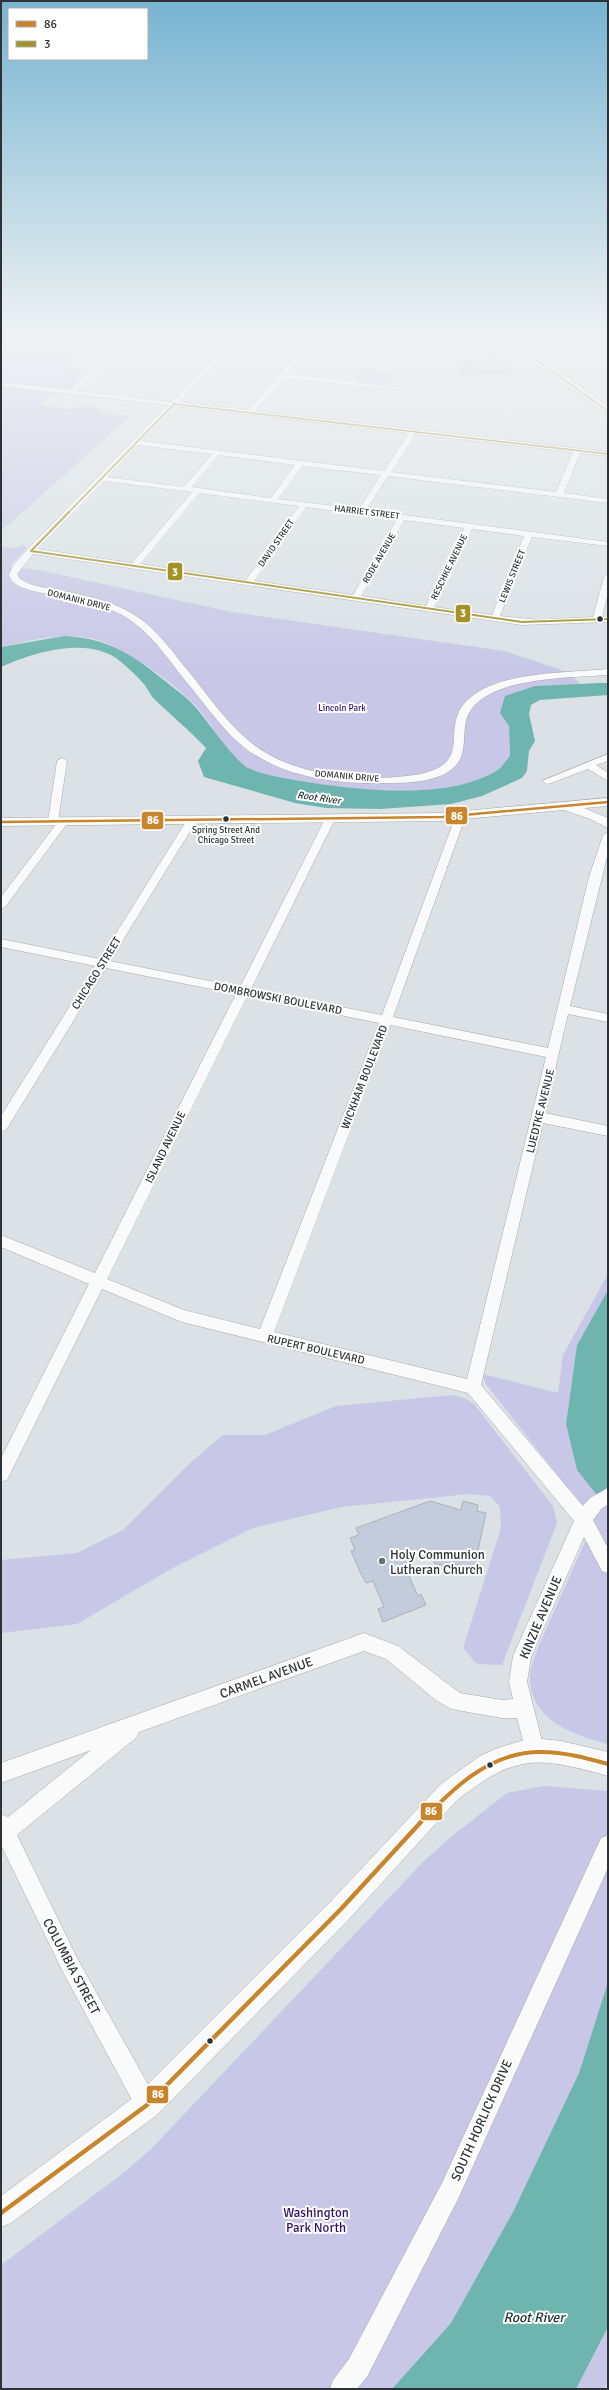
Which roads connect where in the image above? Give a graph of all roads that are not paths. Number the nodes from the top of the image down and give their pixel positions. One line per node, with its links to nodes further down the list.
1 (132, 447): 10 (street)
2 (165, 447): 6 (street)
3 (404, 447): 9 (street)
4 (538, 447): 5 (street)
5 (577, 451): 7 (street); 13 (street)
6 (217, 453): 8 (street); 11 (street)
7 (608, 454)
8 (300, 463): 9 (street); 14 (street)
9 (386, 474): 13 (street); 17 (street)
10 (101, 478): 11 (street, HARRIET STREET); 22 (street)
11 (186, 489): 12 (street, HARRIET STREET)
12 (198, 490): 14 (street, HARRIET STREET); 23 (street)
13 (559, 495): 15 (street)
14 (273, 500): 16 (street, HARRIET STREET)
15 (608, 501)
16 (304, 504): 17 (street, HARRIET STREET); 25 (street, DAVID STREET)
17 (361, 512): 18 (street, HARRIET STREET)
18 (402, 517): 19 (street, HARRIET STREET); 26 (street, RODE AVENUE)
19 (469, 526): 20 (street, HARRIET STREET); 27 (street, RESCHKE AVENUE)
20 (529, 534): 21 (street, HARRIET STREET); 28 (street, LEWIS STREET)
21 (608, 544)
22 (31, 552): 23 (street); 31 (street, DOMANIK DRIVE)
23 (134, 566): 25 (street)
24 (608, 577): 29 (street)
25 (249, 582): 26 (street)
26 (356, 598): 27 (street)
27 (430, 608): 28 (street)
28 (495, 618): 29 (street)
29 (597, 619): 30 (street)
30 (608, 619)
31 (608, 672)
32 (608, 757): 34 (street)
33 (62, 761): 42 (street)
34 (588, 765): 35 (street); 36 (street)
35 (608, 778)
36 (547, 781)
37 (608, 802): 38 (main road)
38 (558, 805): 39 (main road); 44 (main road)
39 (461, 816): 40 (main road); 52 (street, WICKHAM BOULEVARD)
40 (330, 819): 41 (main road); 49 (street, ISLAND AVENUE)
41 (192, 820): 42 (main road); 48 (street, CHICAGO STREET)
42 (58, 821): 43 (main road); 46 (street)
43 (1, 822)
44 (608, 824)
45 (608, 835): 50 (street, LUEDTKE AVENUE)
46 (1, 905)
47 (1, 943): 48 (street, DOMBROWSKI BOULEVARD)
48 (103, 963): 49 (street, DOMBROWSKI BOULEVARD); 55 (street, CHICAGO STREET)
49 (242, 990): 52 (street, DOMBROWSKI BOULEVARD); 58 (street, ISLAND AVENUE)
50 (564, 1009): 51 (street); 53 (street, LUEDTKE AVENUE)
51 (608, 1018)
52 (386, 1020): 53 (street, DOMBROWSKI BOULEVARD); 59 (street, WICKHAM BOULEVARD)
53 (554, 1054): 54 (street, LUEDTKE AVENUE)
54 (539, 1116): 56 (street); 60 (street, LUEDTKE AVENUE)
55 (1, 1127)
56 (608, 1131)
57 (1, 1241): 58 (street, RUPERT BOULEVARD)
58 (99, 1281): 59 (street, RUPERT BOULEVARD); 61 (street, ISLAND AVENUE)
59 (264, 1337): 60 (street, RUPERT BOULEVARD)
60 (473, 1387): 63 (street)
61 (1, 1475)
62 (602, 1500): 63 (street, KINZIE AVENUE)
63 (583, 1519): 64 (street); 65 (street, KINZIE AVENUE)
64 (608, 1565)
65 (523, 1708): 66 (street, CARMEL AVENUE); 67 (street, KINZIE AVENUE)
66 (138, 1723): 69 (street, CARMEL AVENUE); 70 (street)
67 (534, 1749): 68 (street); 72 (street)
68 (608, 1764)
69 (1, 1773)
70 (2, 1831): 72 (street, COLUMBIA STREET)
71 (608, 1845): 74 (street, SOUTH HORLICK DRIVE)
72 (147, 2105): 73 (street)
73 (1, 2213)
74 (342, 2389)

